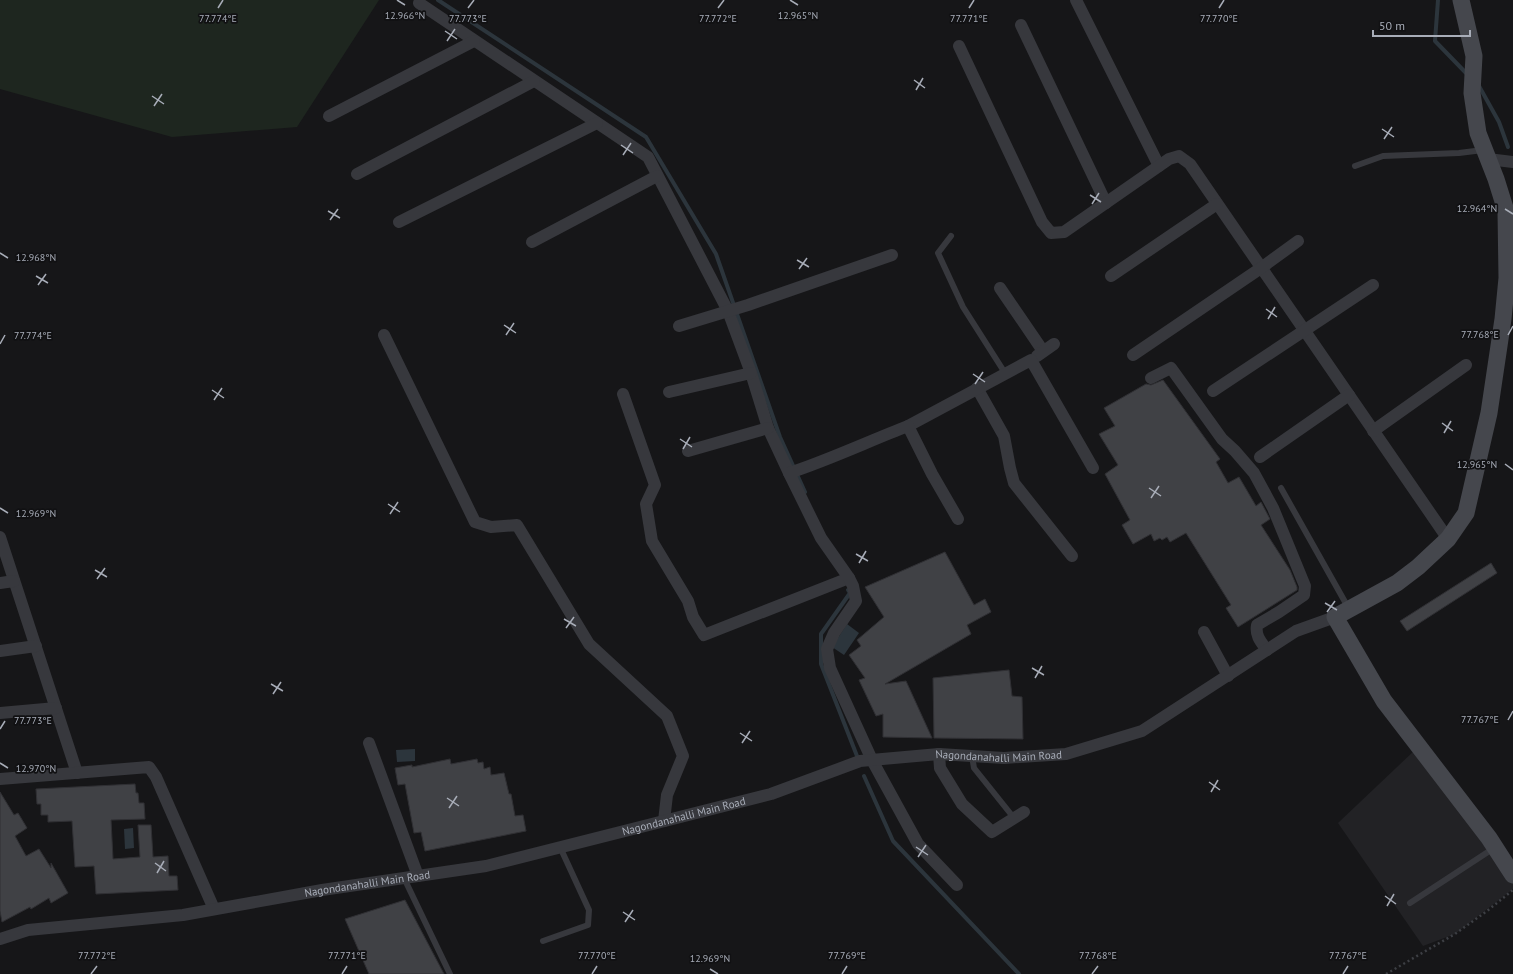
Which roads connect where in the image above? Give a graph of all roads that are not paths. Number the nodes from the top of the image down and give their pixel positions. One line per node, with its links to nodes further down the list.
1 (1076, 0): 12 (street)
2 (1461, 0): 10 (street)
3 (419, 3): 5 (street)
4 (1021, 25): 16 (street)
5 (474, 41): 7 (street); 8 (street)
6 (959, 46): 16 (street)
7 (534, 81): 9 (street); 14 (street)
8 (329, 116)
9 (597, 123): 15 (street); 18 (street)
10 (1487, 154): 11 (street); 13 (lane); 54 (street)
11 (1513, 162)
12 (1158, 166): 16 (street); 17 (street)
13 (1355, 166)
14 (357, 174)
15 (657, 176): 21 (street); 27 (street)
16 (1106, 203)
17 (1218, 204): 23 (street); 24 (street)
18 (398, 222)
19 (951, 236): 37 (lane)
20 (1298, 241): 23 (street)
21 (532, 242)
22 (892, 255): 27 (street)
23 (1262, 268): 29 (street); 33 (street)
24 (1111, 276)
25 (1373, 285): 29 (street)
26 (1000, 288): 32 (street)
27 (728, 311): 28 (street); 36 (street)
28 (679, 326)
29 (1304, 330): 40 (street); 43 (street)
30 (384, 335): 74 (street)
31 (1054, 344): 32 (street)
32 (1043, 351): 34 (street)
33 (1133, 355)
34 (1031, 360): 37 (street); 49 (street)
35 (1466, 365): 46 (street)
36 (751, 373): 41 (street); 45 (street)
37 (1005, 373): 39 (street)
38 (1151, 378): 62 (street)
39 (977, 388): 44 (street); 55 (street)
40 (1213, 390)
41 (669, 392)
42 (623, 394): 56 (street)
43 (1349, 395): 46 (street); 48 (street)
44 (908, 426): 50 (street); 52 (street)
45 (768, 428): 47 (street); 50 (street)
46 (1373, 431): 54 (street)
47 (688, 451)
48 (1260, 457)
49 (1093, 468)
50 (789, 473): 56 (street)
51 (1281, 488): 59 (lane)
52 (958, 519)
53 (0, 537): 57 (street)
54 (1448, 539): 59 (street)
55 (1072, 556)
56 (849, 578): 70 (street)
57 (14, 581): 58 (street); 61 (street)
58 (0, 584)
59 (1342, 613): 62 (street, Nagondanahalli Main Road); 76 (street)
60 (1204, 632): 64 (street)
61 (36, 646): 63 (street); 65 (street)
62 (1266, 650): 64 (street, Nagondanahalli Main Road)
63 (0, 651)
64 (1228, 676): 69 (street, Nagondanahalli Main Road)
65 (56, 708): 66 (street); 71 (street)
66 (0, 713)
67 (369, 743): 78 (street)
68 (940, 754): 69 (street, Nagondanahalli Main Road); 70 (street, Nagondanahalli Main Road); 73 (street)
69 (972, 756): 73 (lane)
70 (872, 760): 74 (street, Nagondanahalli Main Road); 80 (street)
71 (77, 773): 72 (street); 82 (street)
72 (0, 779)
73 (1019, 815)
74 (664, 821): 75 (street, Nagondanahalli Main Road)
75 (560, 847): 78 (street, Nagondanahalli Main Road); 84 (lane)
76 (1495, 848): 77 (street); 81 (lane)
77 (1513, 875)
78 (418, 876): 79 (street, Nagondanahalli Main Road)
79 (404, 878): 82 (street, Nagondanahalli Main Road); 85 (lane)
80 (957, 885)
81 (1410, 903)
82 (214, 909): 83 (street, Nagondanahalli Main Road)
83 (0, 939)
84 (543, 941)
85 (450, 974)

